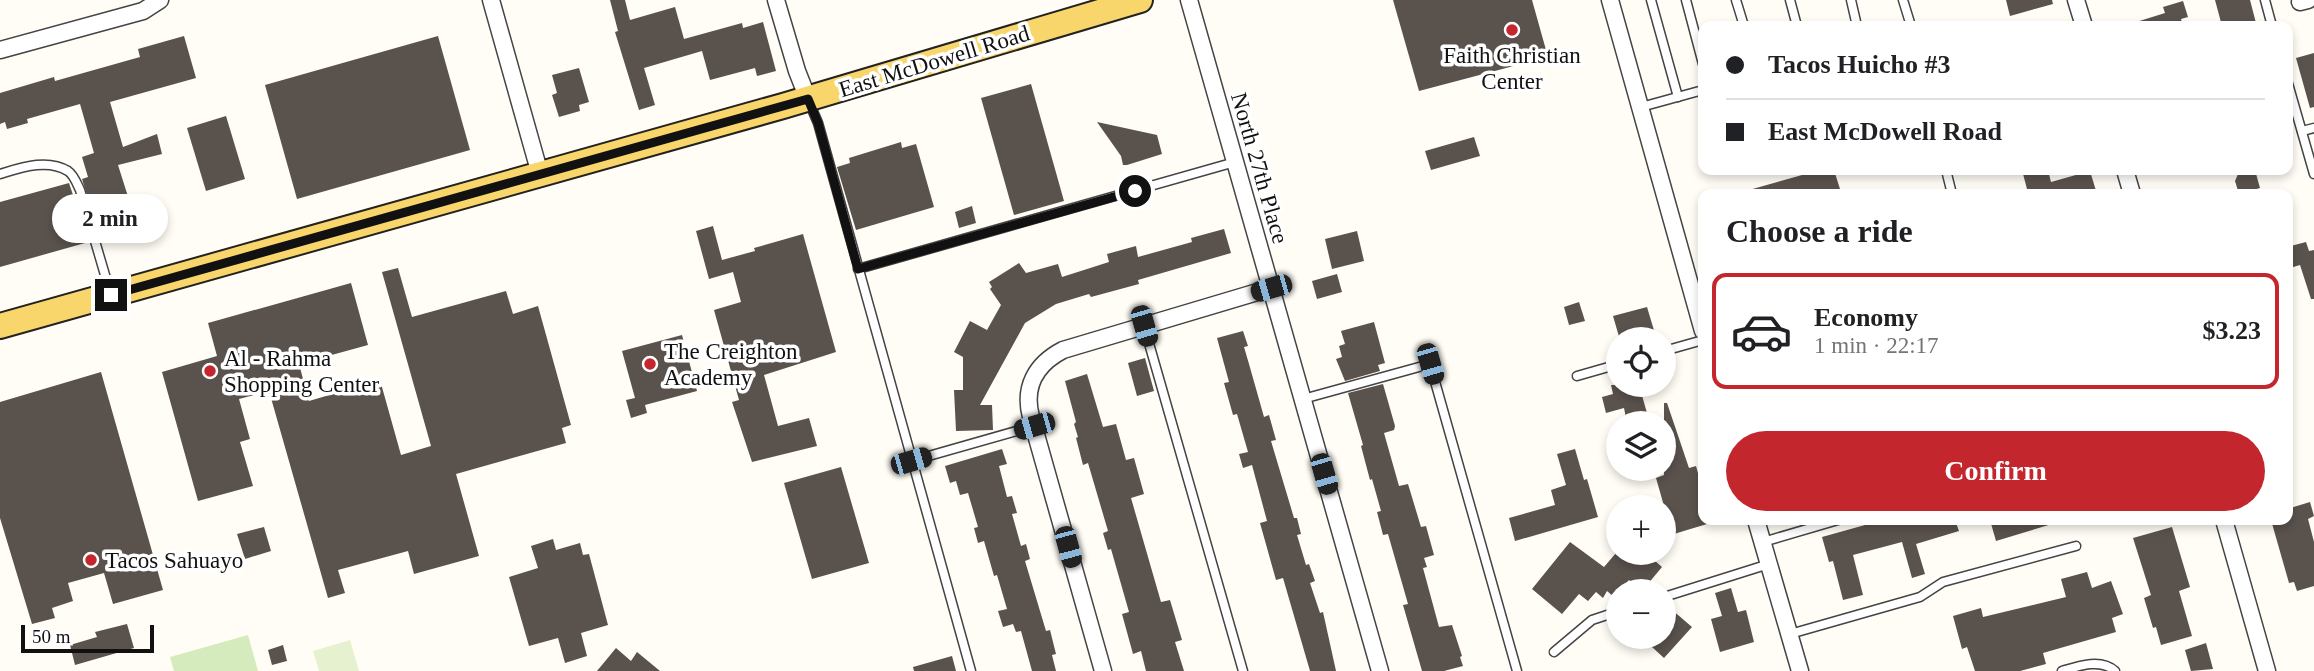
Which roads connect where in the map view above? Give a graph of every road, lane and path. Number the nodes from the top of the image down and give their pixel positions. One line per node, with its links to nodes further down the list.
1 (160, 0): 22 (street)
2 (491, 0): 32 (street)
3 (776, 0): 25 (street)
4 (1140, 0): 25 (main road, East McDowell Road)
5 (1189, 0): 30 (street, North 27th Place)
6 (1610, 0): 27 (street)
7 (1651, 0): 24 (lane)
8 (1685, 0): 21 (lane)
9 (1736, 0): 15 (lane)
10 (1790, 0): 16 (lane)
11 (1851, 0): 17 (lane)
12 (1903, 0): 18 (lane)
13 (2076, 0): 19 (street)
14 (2265, 0): 20 (lane)
15 (1742, 21)
16 (1796, 21)
17 (1856, 21)
18 (1909, 21)
19 (2082, 21)
20 (2271, 21)
21 (1698, 46)
22 (0, 50)
23 (1698, 91): 24 (lane)
24 (1678, 97): 27 (lane)
25 (808, 99): 32 (main road, East McDowell Road); 34 (lane)
26 (2293, 100): 29 (lane)
27 (1641, 107): 37 (street)
28 (2314, 128): 29 (lane)
29 (2302, 131): 33 (lane)
30 (1235, 162): 34 (lane); 35 (street, North 27th Place)
31 (0, 174): 36 (lane)
32 (540, 174): 36 (main road, East McDowell Road)
33 (2314, 174)
34 (858, 269): 46 (lane)
35 (1271, 288): 39 (street); 44 (street, North 27th Place)
36 (111, 295): 38 (main road, East McDowell Road)
37 (1698, 313)
38 (0, 326)
39 (1144, 326): 45 (street); 59 (lane)
40 (1698, 341): 41 (lane)
41 (1676, 348)
42 (1606, 368): 43 (lane)
43 (1577, 376)
44 (1303, 400): 60 (street, North 27th Place); 61 (lane)
45 (1034, 426): 46 (lane); 58 (street)
46 (911, 461): 57 (lane)
47 (1758, 525): 50 (street)
48 (1821, 525): 50 (lane)
49 (2225, 525): 65 (street)
50 (1763, 542): 52 (street)
51 (2076, 546): 55 (lane)
52 (1769, 564): 53 (lane); 55 (street)
53 (1676, 593)
54 (1606, 615): 56 (lane)
55 (1790, 634): 62 (street)
56 (1554, 652)
57 (971, 671)
58 (1103, 671)
59 (1243, 671)
60 (1380, 671)
61 (1517, 671)
62 (1800, 671)
63 (2062, 671): 64 (lane)
64 (2115, 671)
65 (2267, 671)

